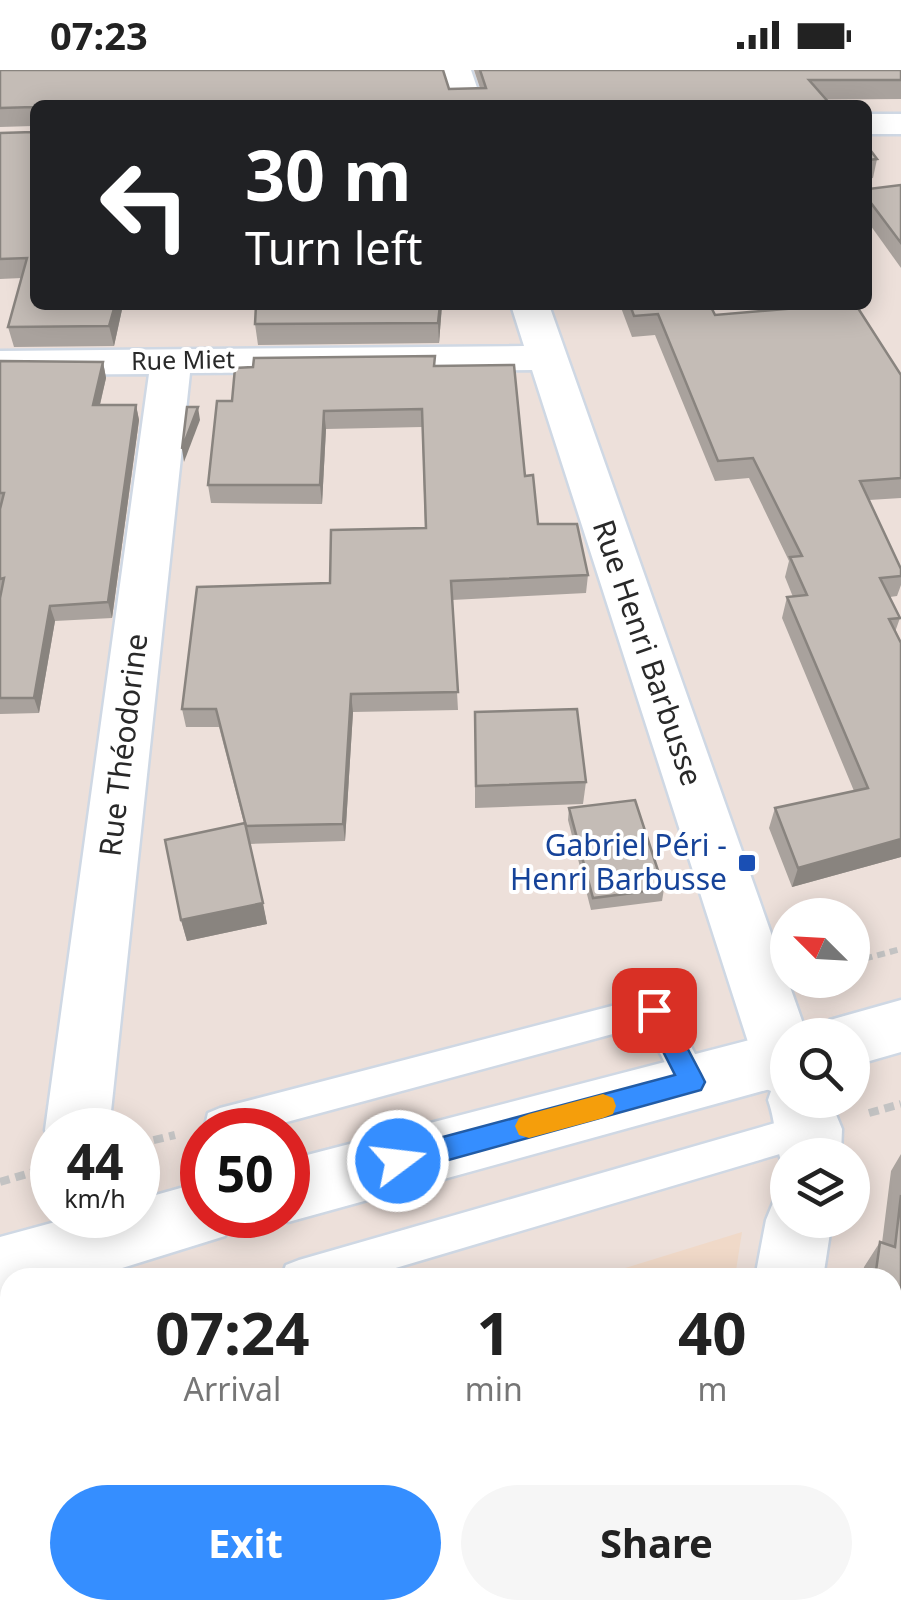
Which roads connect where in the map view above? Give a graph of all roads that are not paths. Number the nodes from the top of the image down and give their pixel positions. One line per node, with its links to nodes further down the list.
1 (454, 70): 2 (street)
2 (465, 100)
3 (872, 124): 4 (street)
4 (901, 124)
5 (532, 310): 6 (street, Rue Henri Barbusse)
6 (547, 358): 7 (street, Rue Miet); 9 (street, Rue Henri Barbusse)
7 (171, 360): 8 (street, Rue Miet); 15 (street, Rue Théodorine)
8 (0, 363)
9 (770, 1018)
10 (901, 1026): 11 (street)
11 (870, 1034)
12 (692, 1082): 13 (street); 16 (lane); 17 (street)
13 (770, 1092)
14 (770, 1105): 21 (lane)
15 (79, 1108)
16 (281, 1108)
17 (310, 1185)
18 (180, 1220): 20 (street)
19 (795, 1238): 22 (street)
20 (46, 1254)
21 (326, 1268)
22 (791, 1268)

